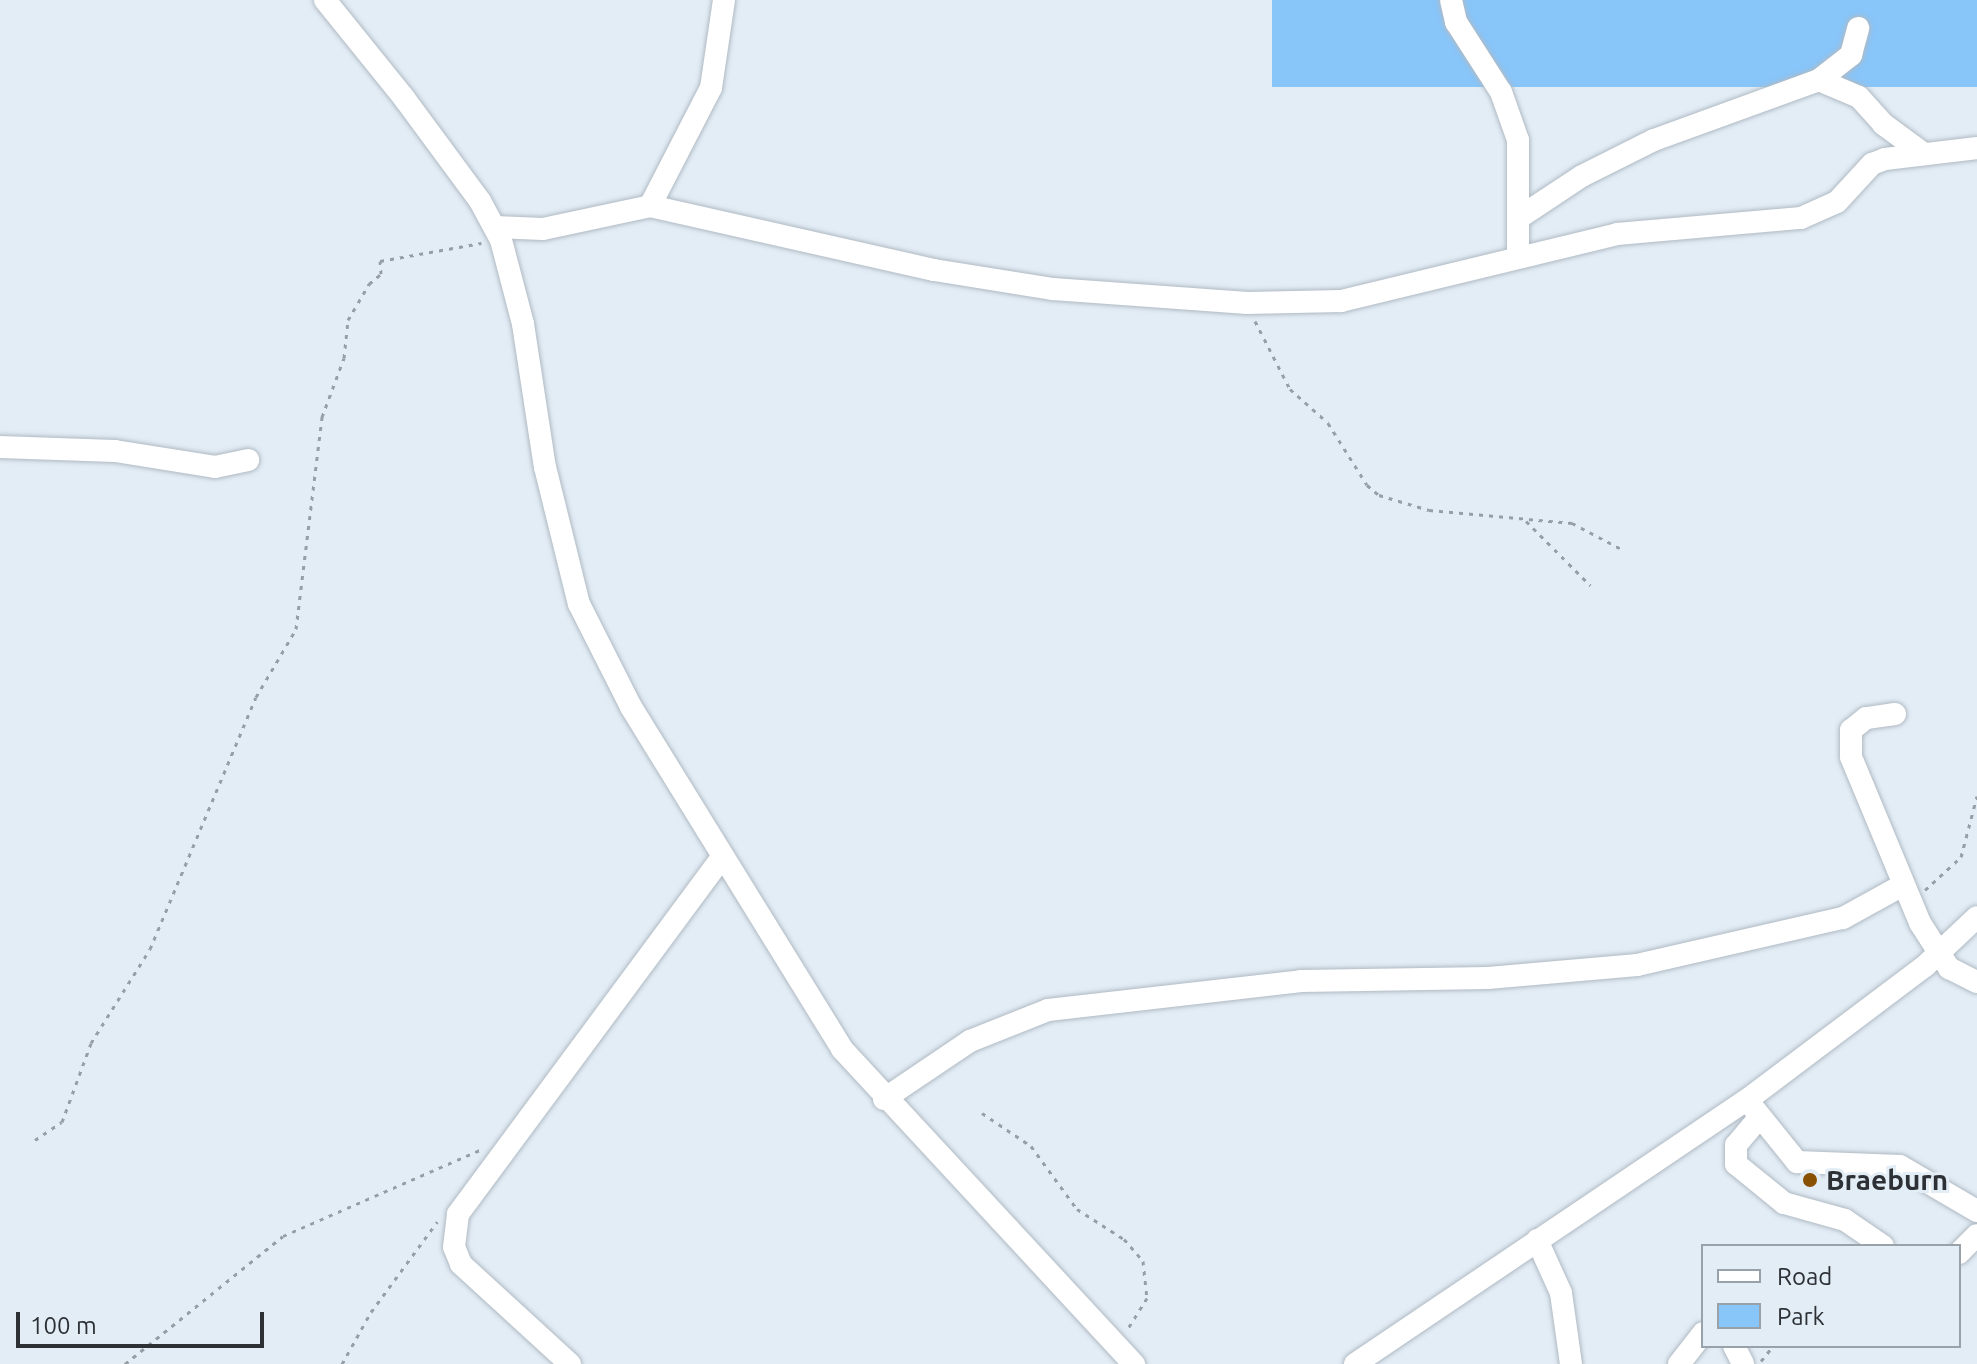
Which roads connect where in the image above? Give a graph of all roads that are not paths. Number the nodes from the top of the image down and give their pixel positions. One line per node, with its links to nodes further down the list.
1 (325, 0): 10 (street)
2 (724, 0): 8 (street)
3 (1451, 0): 9 (street)
4 (1858, 28): 5 (street)
5 (1819, 80): 7 (street); 9 (street)
6 (1977, 148): 7 (street)
7 (1924, 154): 11 (street)
8 (650, 206): 10 (street); 11 (street)
9 (1520, 217): 11 (street)
10 (498, 234): 15 (street)
11 (1518, 256)
12 (0, 447): 13 (street)
13 (248, 460)
14 (1895, 714): 16 (street)
15 (722, 857): 20 (street); 29 (street)
16 (1906, 894): 18 (street); 20 (street)
17 (1977, 917): 18 (street)
18 (1937, 954): 19 (street); 21 (street)
19 (1977, 982)
20 (884, 1099): 28 (street)
21 (1752, 1110): 22 (street); 24 (street); 25 (street)
22 (1977, 1211)
23 (1977, 1235): 26 (street)
24 (1537, 1240): 30 (street); 31 (street)
25 (1880, 1244)
26 (1961, 1251)
27 (1701, 1336): 32 (street)
28 (1122, 1355)
29 (570, 1364)
30 (1355, 1364)
31 (1571, 1364)
32 (1679, 1364)

